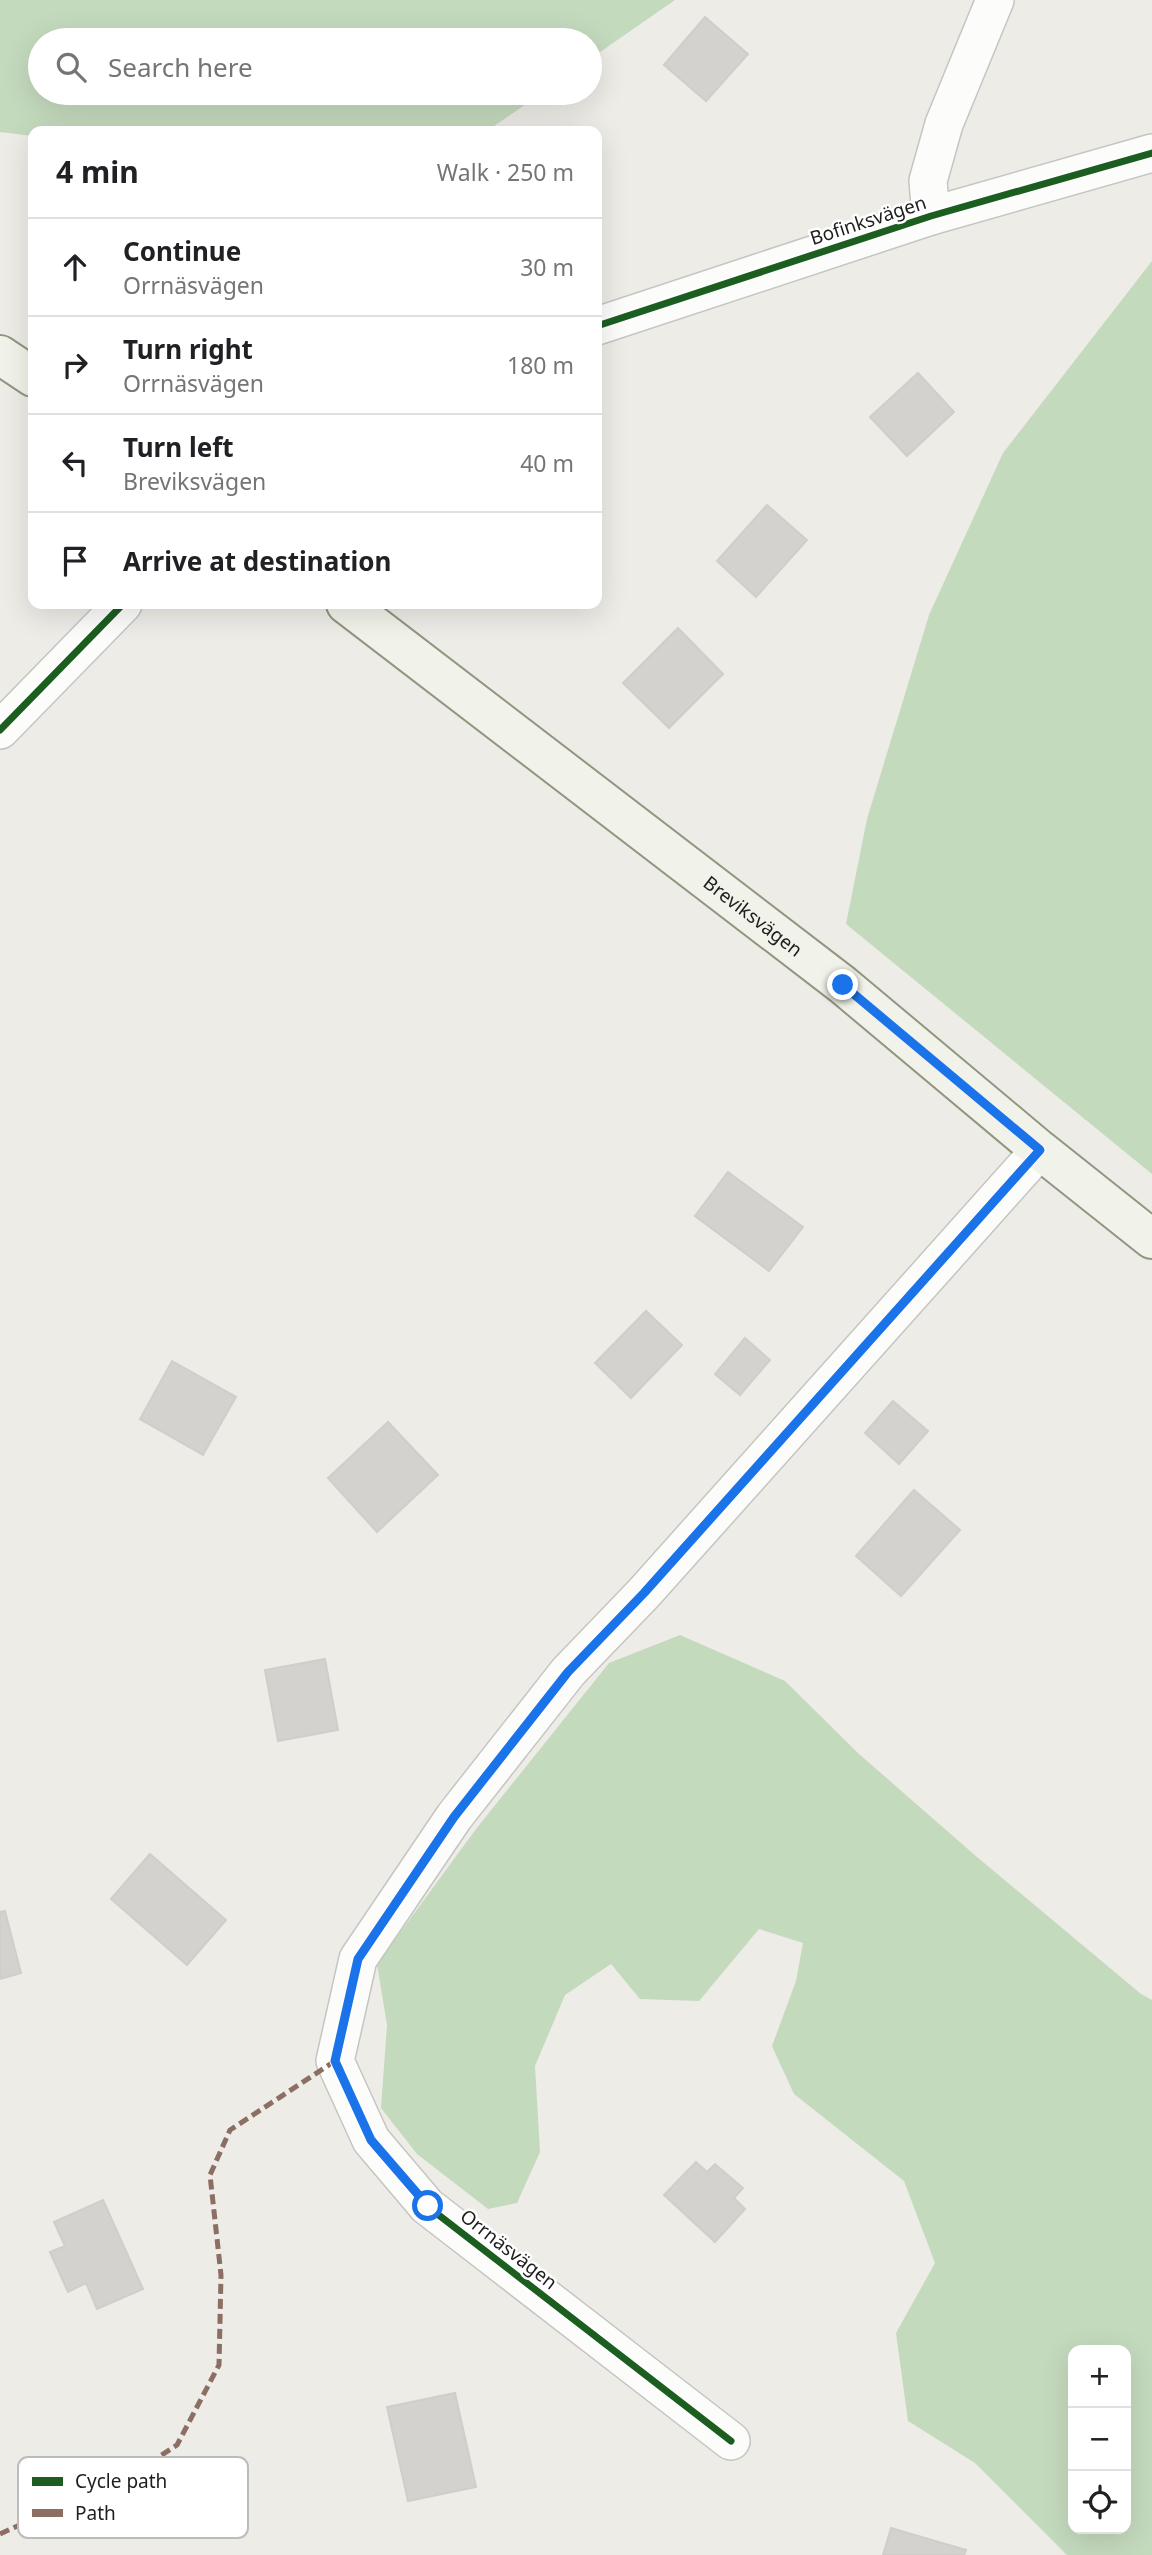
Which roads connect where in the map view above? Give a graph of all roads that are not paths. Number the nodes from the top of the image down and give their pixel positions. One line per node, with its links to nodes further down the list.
1 (995, 0): 3 (street)
2 (1152, 153): 3 (street, Bofinksvägen)
3 (930, 216): 4 (street, Bofinksvägen)
4 (602, 324)
5 (0, 355): 6 (main road)
6 (28, 374)
7 (118, 609): 9 (street)
8 (353, 609): 10 (main road, Breviksvägen)
9 (0, 730)
10 (1040, 1150): 11 (main road, Breviksvägen); 12 (street, Orrnäsvägen)
11 (1152, 1239)
12 (731, 2441)

